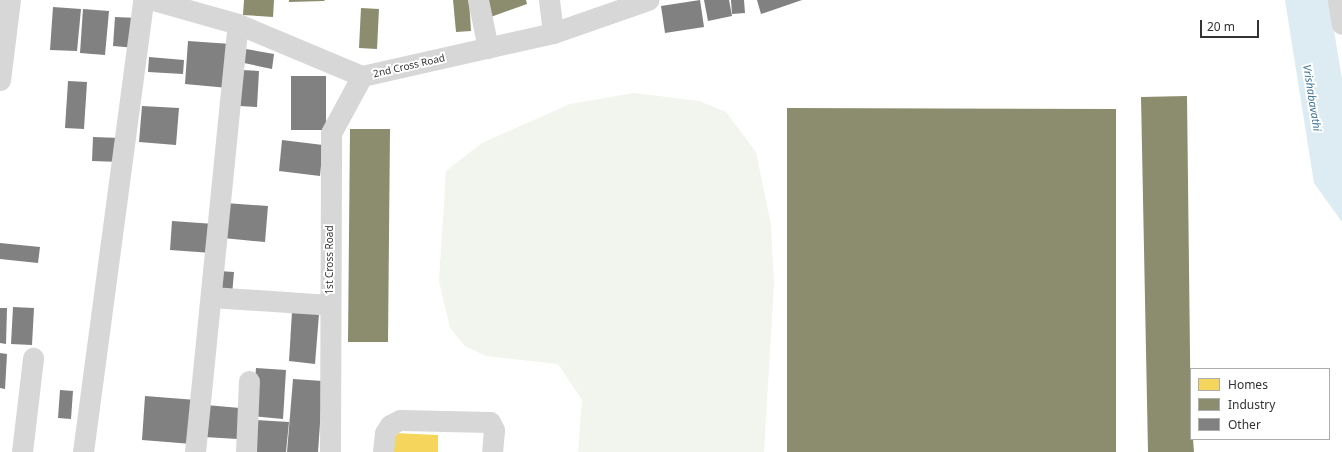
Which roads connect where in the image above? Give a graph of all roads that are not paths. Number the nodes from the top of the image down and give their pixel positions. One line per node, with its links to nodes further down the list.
1 (10, 0): 13 (street)
2 (143, 0): 19 (street)
3 (153, 0): 8 (street, 2nd Cross Road)
4 (478, 0): 11 (street)
5 (549, 0): 10 (street)
6 (648, 0): 10 (street, 2nd Cross Road)
7 (1338, 0): 9 (street)
8 (238, 24): 12 (street, 2nd Cross Road); 14 (street)
9 (1342, 24)
10 (553, 33): 11 (street, 2nd Cross Road)
11 (488, 48): 12 (street, 2nd Cross Road)
12 (362, 76): 15 (street, 1st Cross Road)
13 (0, 80)
14 (211, 297): 15 (street); 20 (street)
15 (330, 305): 22 (street, 1st Cross Road)
16 (33, 358): 18 (street)
17 (249, 381): 21 (street)
18 (22, 452)
19 (83, 452)
20 (195, 452)
21 (246, 452)
22 (330, 452)
23 (383, 452): 24 (street)
24 (492, 452)

